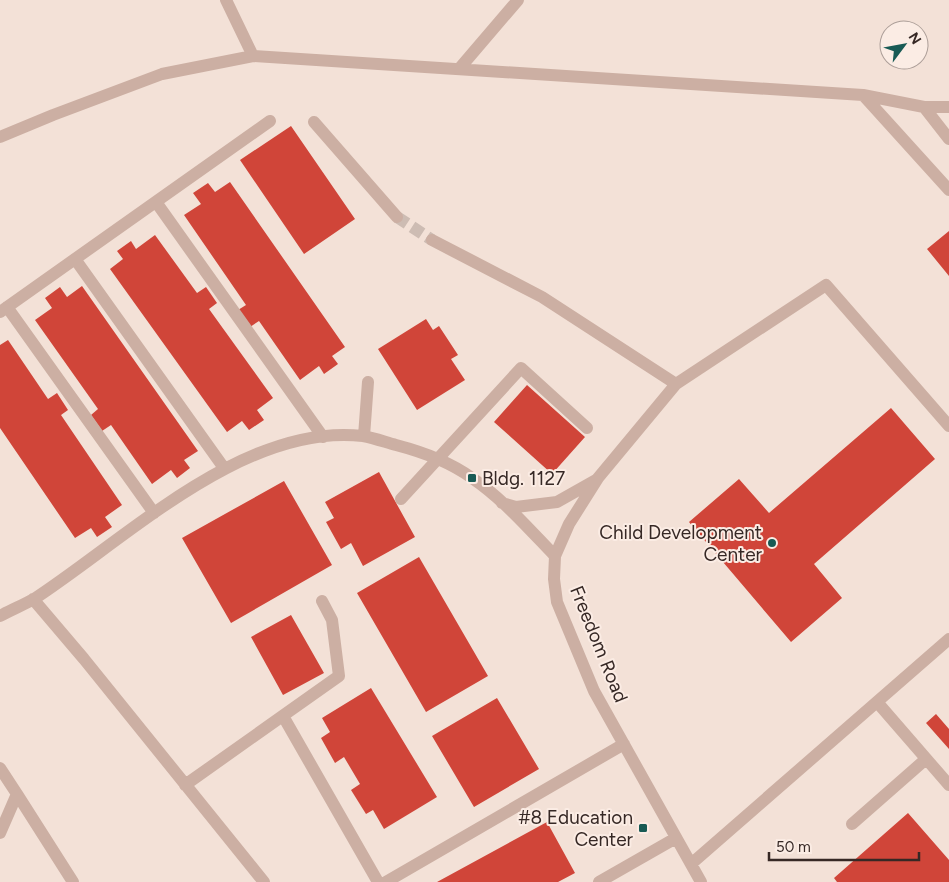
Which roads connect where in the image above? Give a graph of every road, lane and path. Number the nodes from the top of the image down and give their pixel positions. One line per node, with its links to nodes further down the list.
1 (226, 0): 3 (street)
2 (518, 0): 4 (street)
3 (253, 56): 4 (street); 10 (street)
4 (459, 69): 5 (street)
5 (863, 95): 7 (street); 12 (street)
6 (949, 106): 7 (street)
7 (924, 107): 11 (street)
8 (270, 121): 13 (street)
9 (314, 122): 14 (street)
10 (0, 136)
11 (949, 139)
12 (949, 190)
13 (156, 202): 16 (street); 23 (street)
14 (397, 217)
15 (432, 240): 19 (street)
16 (76, 259): 17 (street); 25 (street)
17 (4, 310): 29 (street)
18 (368, 382): 22 (street)
19 (676, 384): 20 (street, Freedom Road); 26 (street, Freedom Road)
20 (949, 426)
21 (588, 428): 24 (street)
22 (364, 436): 23 (street); 24 (street)
23 (323, 437): 25 (street)
24 (438, 459): 27 (street); 28 (street)
25 (224, 468): 29 (street)
26 (598, 478): 28 (street); 30 (street, Freedom Road)
27 (400, 499)
28 (502, 503): 30 (street)
29 (154, 513): 31 (street)
30 (555, 556): 37 (street, Freedom Road)
31 (33, 599): 33 (street); 40 (street)
32 (322, 601): 36 (street)
33 (0, 616)
34 (949, 639): 35 (street)
35 (877, 702): 38 (street); 46 (street)
36 (282, 716): 40 (street); 49 (street)
37 (624, 744): 45 (street, Freedom Road); 50 (street)
38 (926, 759): 41 (street); 43 (street)
39 (0, 768): 42 (street)
40 (185, 785): 48 (street)
41 (949, 785)
42 (17, 794): 44 (street); 47 (street)
43 (852, 824)
44 (0, 833)
45 (676, 838): 46 (street, Freedom Road); 51 (street)
46 (691, 864): 52 (street, Freedom Road)
47 (73, 882)
48 (264, 882)
49 (378, 882)
50 (386, 882)
51 (599, 882)
52 (701, 882)

